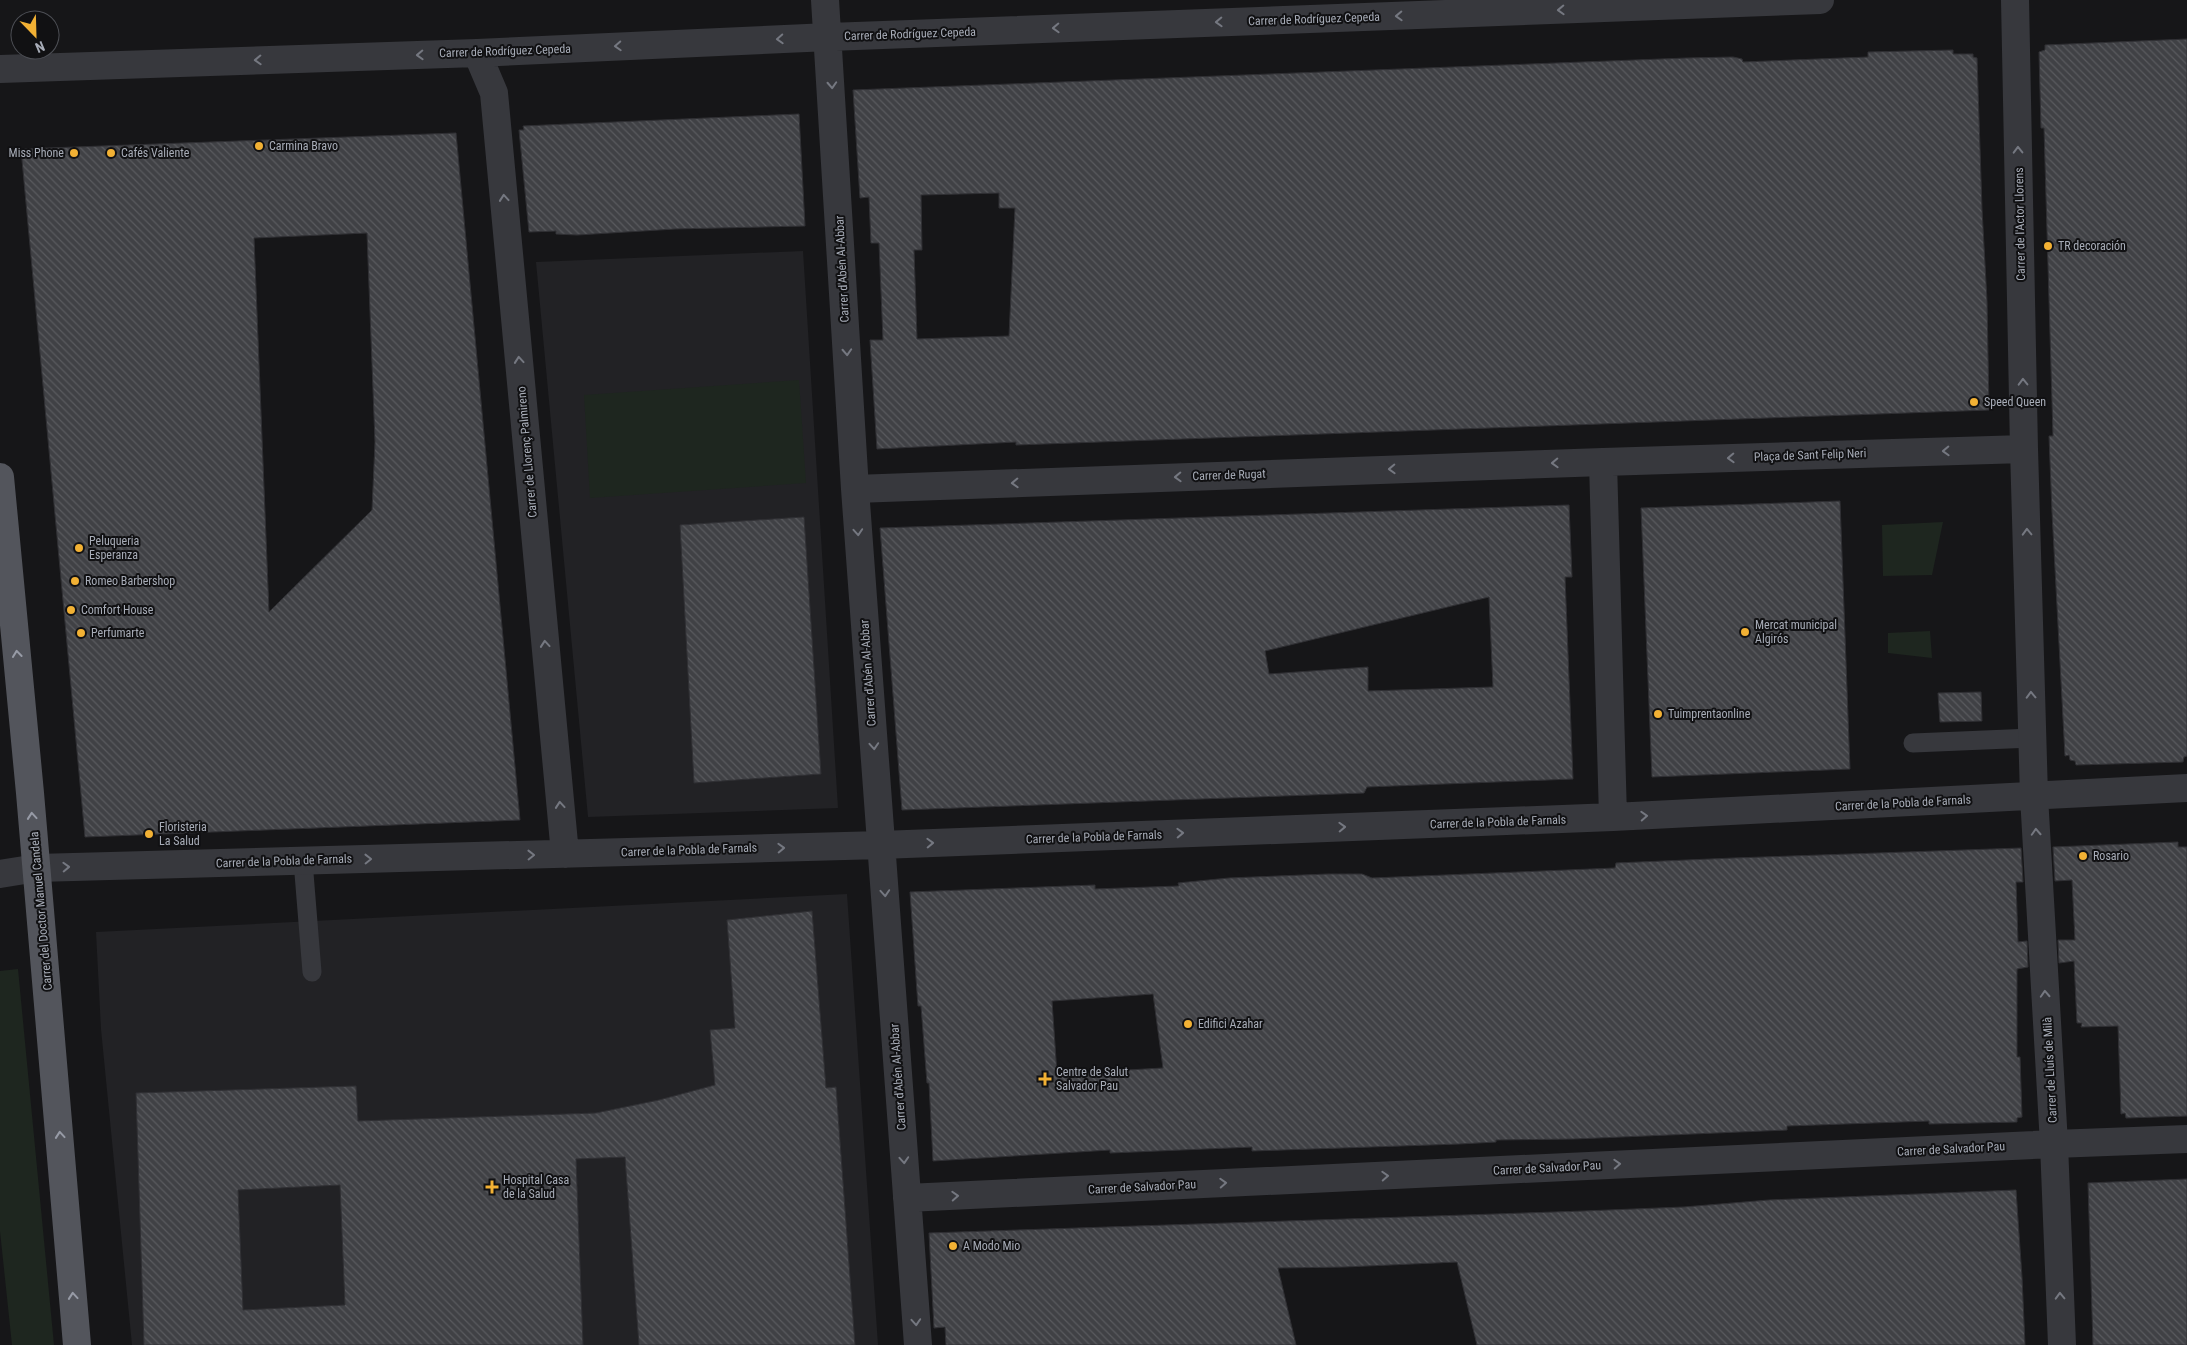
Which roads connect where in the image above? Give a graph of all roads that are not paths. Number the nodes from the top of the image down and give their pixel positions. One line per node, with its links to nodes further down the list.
1 (825, 0): 4 (street, Carrer d'Abén Al-Abbar)
2 (1820, 0): 4 (street, Carrer de Rodríguez Cepeda, one-way to 4)
3 (2015, 0): 7 (street, Carrer de l'Actor Llorens, one-way to 3)
4 (829, 37): 5 (street, Carrer de Rodríguez Cepeda, one-way to 5); 10 (street, Carrer d'Abén Al-Abbar, one-way to 10)
5 (478, 53): 6 (street, Carrer de Rodríguez Cepeda, one-way to 6); 17 (street, Carrer de Llorenç Palmireno, one-way to 5)
6 (0, 69)
7 (2024, 449): 8 (street, Plaça de Sant Felip Neri, one-way to 8); 11 (street, one-way to 7)
8 (1604, 462): 10 (street, Carrer de Rugat, one-way to 10); 15 (street)
9 (0, 477): 19 (main road, Carrer del Doctor Manuel Candela, one-way to 9)
10 (855, 489): 16 (street, Carrer d'Abén Al-Abbar, one-way to 16)
11 (2032, 738): 12 (lane); 14 (street)
12 (1913, 743)
13 (2187, 788): 14 (street, Carrer de la Pobla de Farnals)
14 (2034, 796): 15 (street, Carrer de la Pobla de Farnals, one-way to 14); 23 (street, Carrer de Lluís de Milà, one-way to 14)
15 (1613, 817): 16 (street, Carrer de la Pobla de Farnals, one-way to 15)
16 (881, 844): 17 (street, Carrer de la Pobla de Farnals, one-way to 16); 24 (street, Carrer d'Abén Al-Abbar, one-way to 24)
17 (565, 854): 18 (street, Carrer de la Pobla de Farnals, one-way to 17)
18 (303, 861): 19 (street, Carrer de la Pobla de Farnals, one-way to 18); 21 (lane)
19 (37, 868): 20 (street, Carrer de la Pobla de Farnals); 25 (main road, Carrer del Doctor Manuel Candela, one-way to 19)
20 (0, 874)
21 (312, 972)
22 (2187, 1139): 23 (street, Carrer de Salvador Pau)
23 (2054, 1144): 24 (street, Carrer de Salvador Pau, one-way to 23); 27 (street, Carrer de Lluís de Milà, one-way to 23)
24 (907, 1198): 26 (street, Carrer d'Abén Al-Abbar, one-way to 26)
25 (77, 1345)
26 (918, 1345)
27 (2062, 1345)

